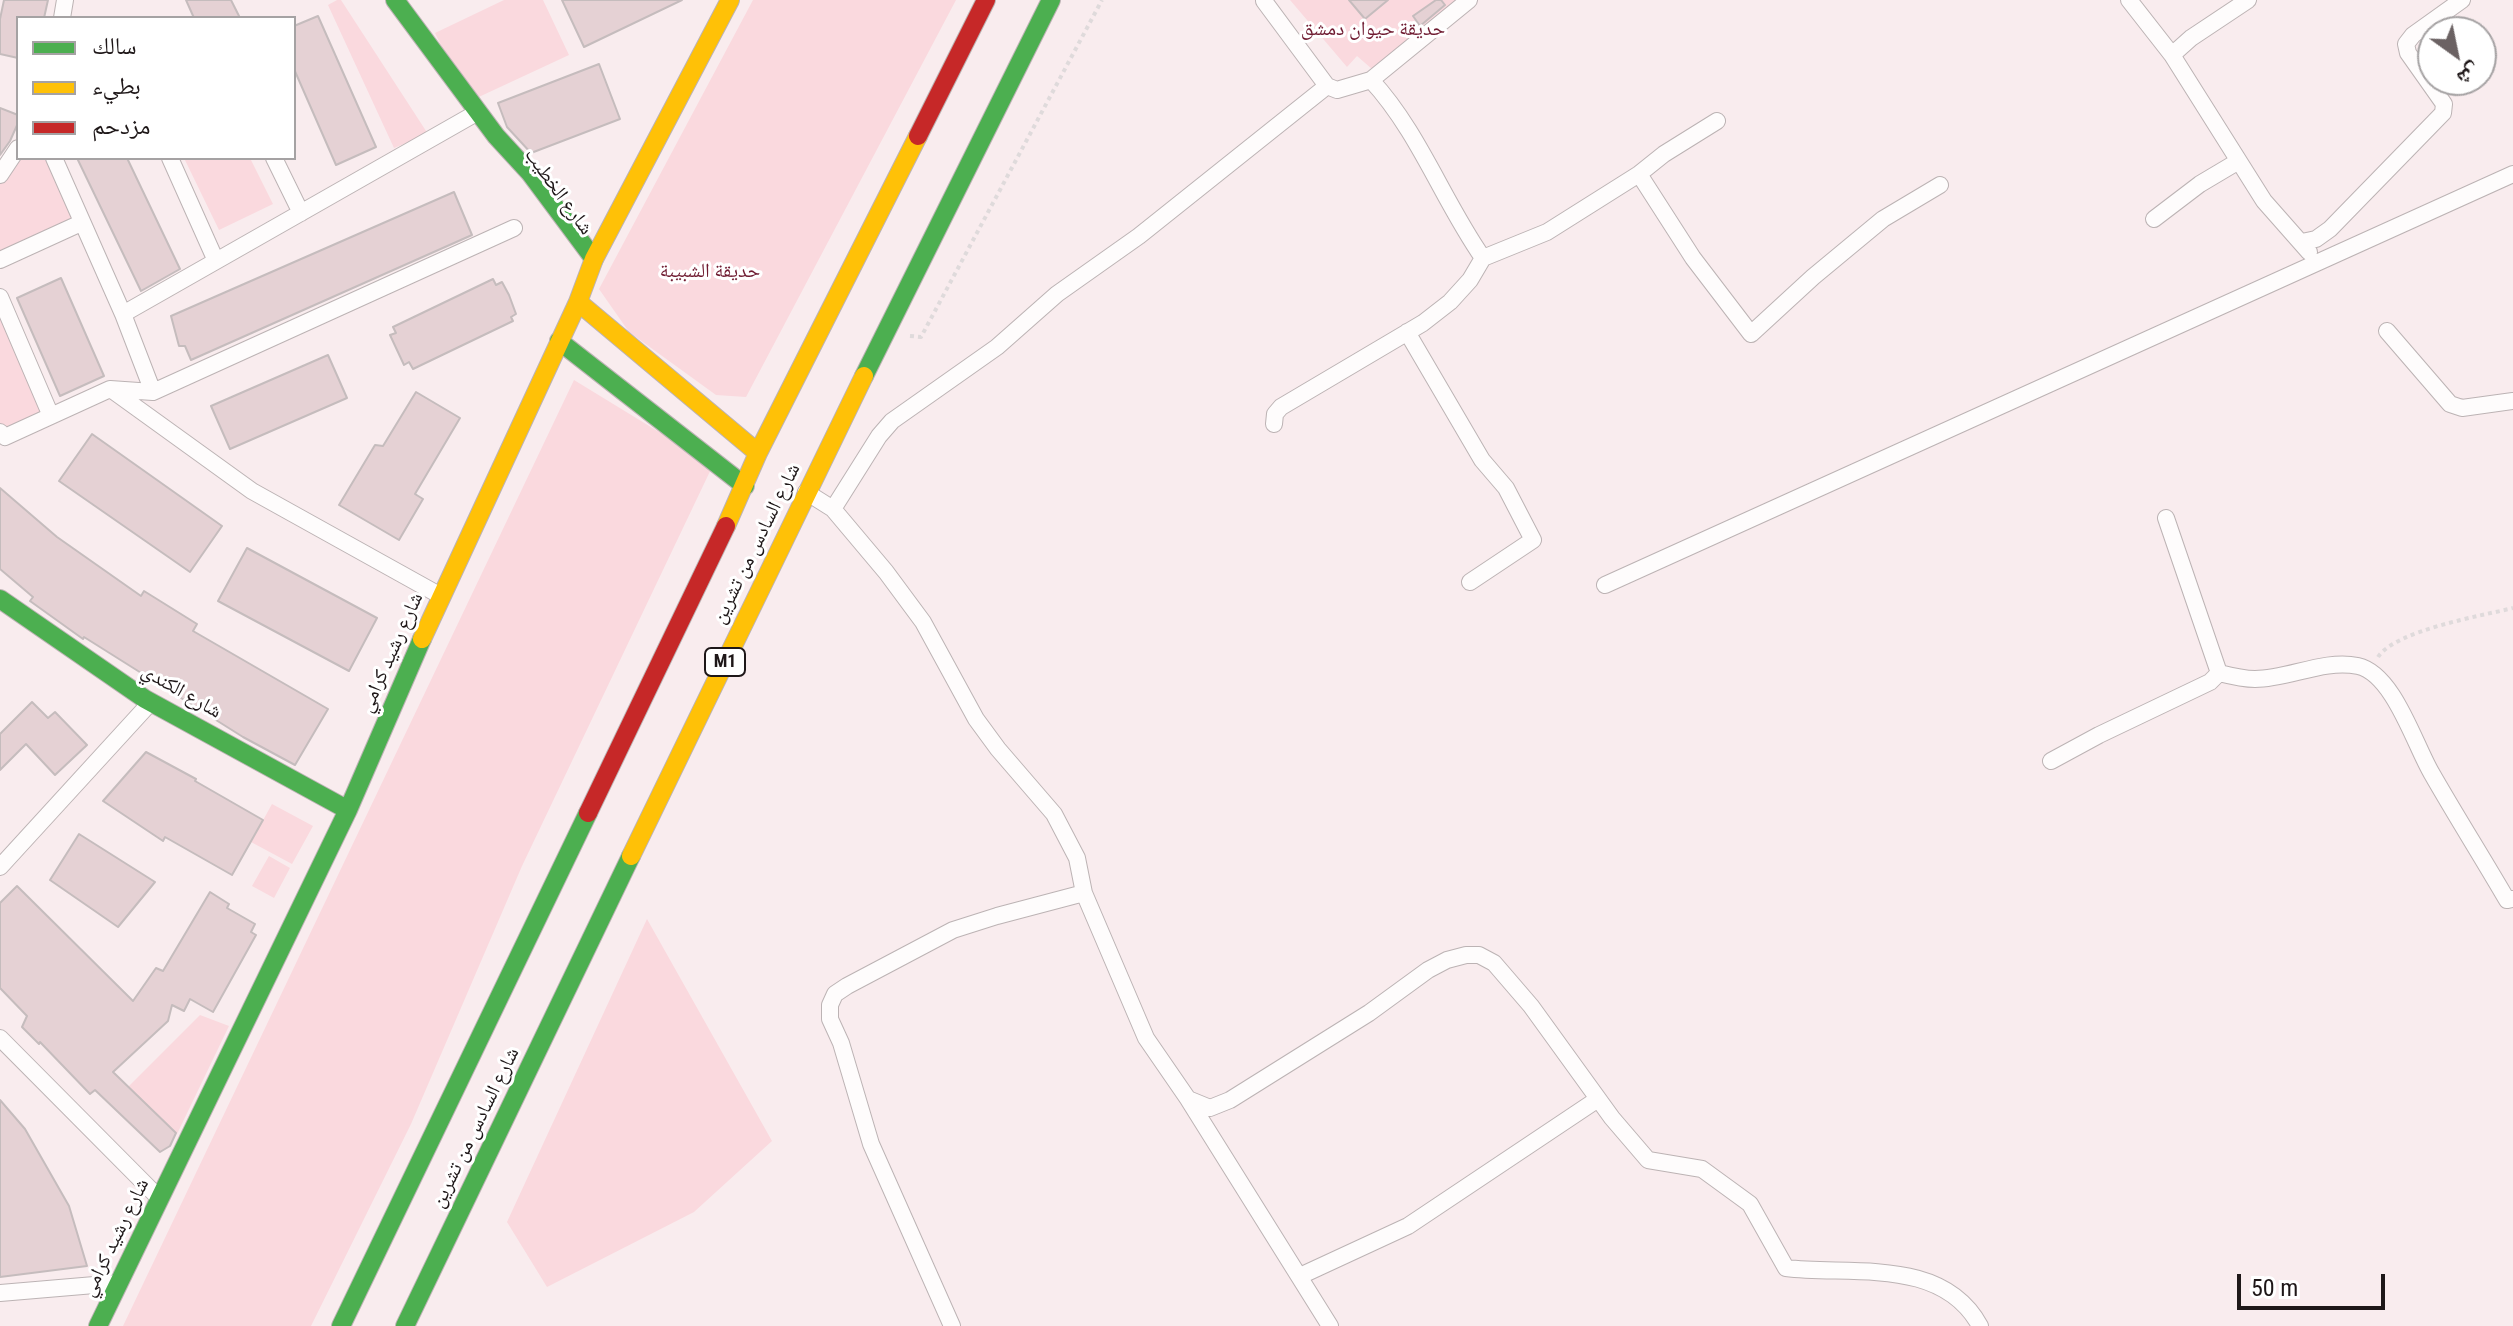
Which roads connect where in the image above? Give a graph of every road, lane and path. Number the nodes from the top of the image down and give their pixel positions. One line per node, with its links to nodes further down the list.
1 (395, 0): 14 (main road, شارع الخطيب)
2 (730, 0): 34 (main road, شارع رشيد كرامي)
3 (986, 0): 48 (main road, شارع السادس من تشرين)
4 (1051, 0): 40 (main road, شارع السادس من تشرين / M1)
5 (1102, 0): 40 (path)
6 (1469, 0): 12 (street)
7 (2129, 0): 11 (street)
8 (2248, 0): 11 (street)
9 (2462, 0): 29 (street)
10 (1264, 1): 13 (street)
11 (2172, 55): 20 (street)
12 (1371, 80): 13 (street); 30 (street)
13 (1327, 86): 51 (street)
14 (478, 112): 25 (street); 34 (main road, شارع الخطيب)
15 (1717, 121): 21 (street)
16 (16, 151): 23 (street)
17 (55, 160): 27 (street)
18 (171, 160): 32 (street)
19 (275, 160): 25 (street)
20 (2237, 162): 26 (street); 29 (street)
21 (1639, 174): 24 (street); 30 (street)
22 (2513, 174): 33 (street)
23 (0, 175)
24 (1940, 185)
25 (301, 213): 32 (street)
26 (2154, 219)
27 (81, 223): 31 (street); 37 (street)
28 (514, 228): 43 (street)
29 (2302, 242): 33 (street)
30 (1483, 258): 39 (street)
31 (0, 260)
32 (216, 261): 37 (street)
33 (2316, 262): 54 (street)
34 (592, 265): 36 (main road, شارع رشيد كرامي)
35 (0, 297): 45 (street)
36 (578, 302): 41 (main road, شارع رشيد كرامي); 48 (main road)
37 (123, 314): 43 (street)
38 (2387, 331): 44 (street)
39 (1407, 332): 46 (street); 53 (street)
40 (884, 335): 50 (main road, شارع السادس من تشرين / M1)
41 (559, 341): 49 (main road); 55 (main road, شارع رشيد كرامي)
42 (110, 389): 43 (street); 45 (street); 55 (street)
43 (153, 392)
44 (2513, 401)
45 (51, 416): 47 (street)
46 (1274, 424)
47 (0, 432)
48 (758, 453): 49 (main road, شارع السادس من تشرين)
49 (745, 486): 74 (main road, شارع السادس من تشرين)
50 (806, 492): 51 (street); 75 (main road, شارع السادس من تشرين / M1)
51 (833, 509): 64 (street)
52 (2166, 518): 59 (street)
53 (1470, 582)
54 (1605, 585)
55 (441, 596): 62 (main road, شارع رشيد كرامي)
56 (0, 599): 60 (main road, شارع الكندي)
57 (2513, 608): 58 (path)
58 (2370, 671): 59 (street); 65 (street)
59 (2219, 673): 61 (street)
60 (151, 702): 62 (main road, شارع الكندي); 63 (street)
61 (2051, 761)
62 (348, 810): 69 (main road, شارع رشيد كرامي)
63 (0, 867)
64 (1084, 893): 67 (street); 76 (street)
65 (2513, 899)
66 (0, 1038): 69 (street)
67 (1188, 1099): 68 (street); 70 (street)
68 (1598, 1099): 70 (street); 78 (street)
69 (160, 1199): 71 (main road, شارع رشيد كرامي)
70 (1300, 1276): 77 (street)
71 (118, 1283): 72 (street); 73 (main road, شارع رشيد كرامي)
72 (0, 1293)
73 (98, 1326)
74 (341, 1326)
75 (405, 1326)
76 (952, 1326)
77 (1330, 1326)
78 (1980, 1326)

